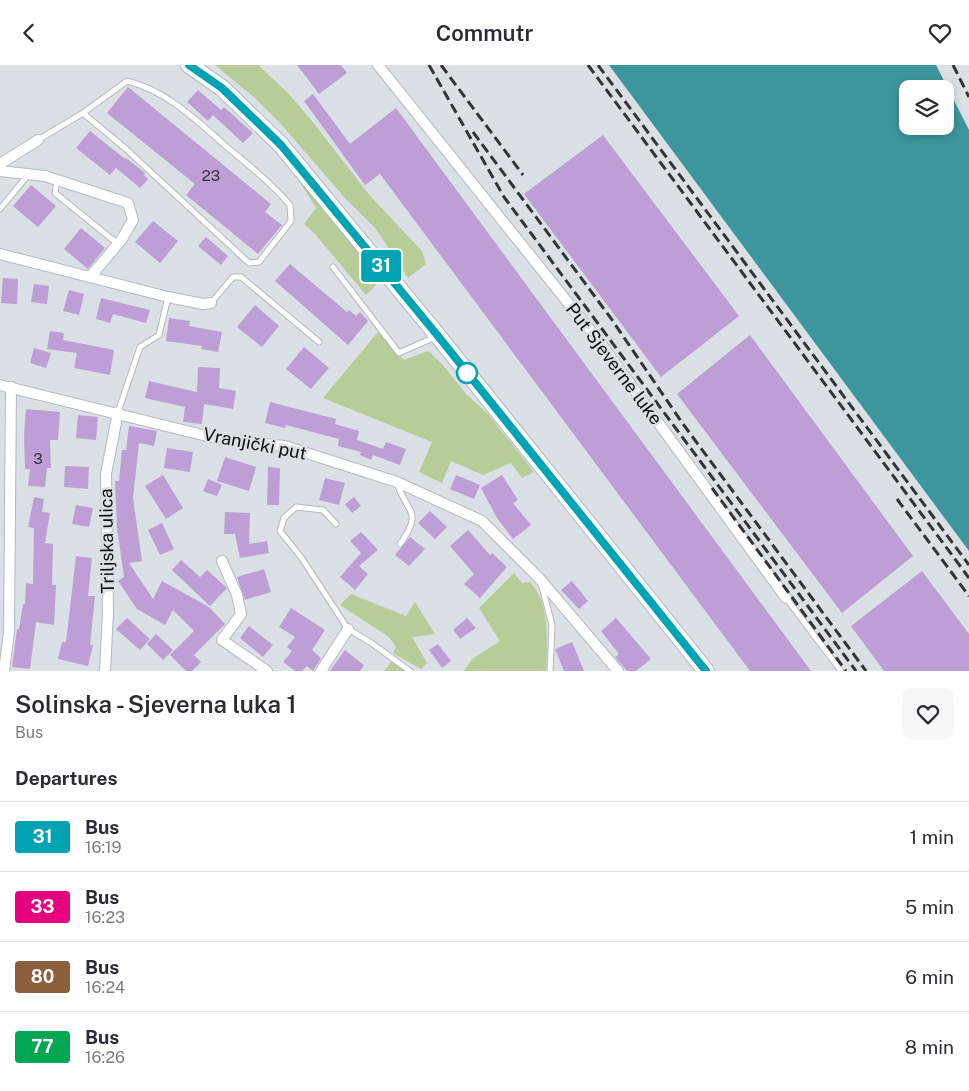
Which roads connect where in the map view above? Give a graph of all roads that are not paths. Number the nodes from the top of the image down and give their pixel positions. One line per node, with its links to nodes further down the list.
1 (189, 65): 16 (main road)
2 (378, 65): 26 (street, Put Sjeverne luke)
3 (83, 113): 3 (lane); 4 (lane)
4 (38, 141): 5 (street)
5 (0, 164)
6 (0, 171): 7 (street)
7 (28, 175): 8 (street); 9 (lane)
8 (57, 180): 10 (lane); 10 (street)
9 (0, 209)
10 (118, 244): 13 (street)
11 (0, 254): 13 (street)
12 (333, 267): 16 (lane)
13 (91, 276): 14 (street)
14 (168, 297): 15 (street); 20 (lane)
15 (211, 303): 17 (lane)
16 (438, 336): 35 (main road)
17 (319, 342)
18 (0, 385): 19 (street, Vranjički put)
19 (11, 387): 20 (street, Vranjički put); 28 (street)
20 (118, 412): 21 (street, Vranjički put); 29 (street, Triljska ulica)
21 (397, 483): 23 (lane); 25 (street, Vranjički put)
22 (336, 524): 27 (lane)
23 (400, 544)
24 (222, 561): 30 (street)
25 (539, 578): 33 (lane, Vranjički put); 34 (street, Vranjički put)
26 (786, 598): 36 (lane, Put Sjeverne luke)
27 (348, 629): 31 (street); 32 (lane)
28 (4, 671)
29 (105, 671)
30 (267, 671)
31 (321, 671)
32 (410, 671)
33 (550, 671)
34 (618, 671)
35 (706, 671)
36 (841, 671)

